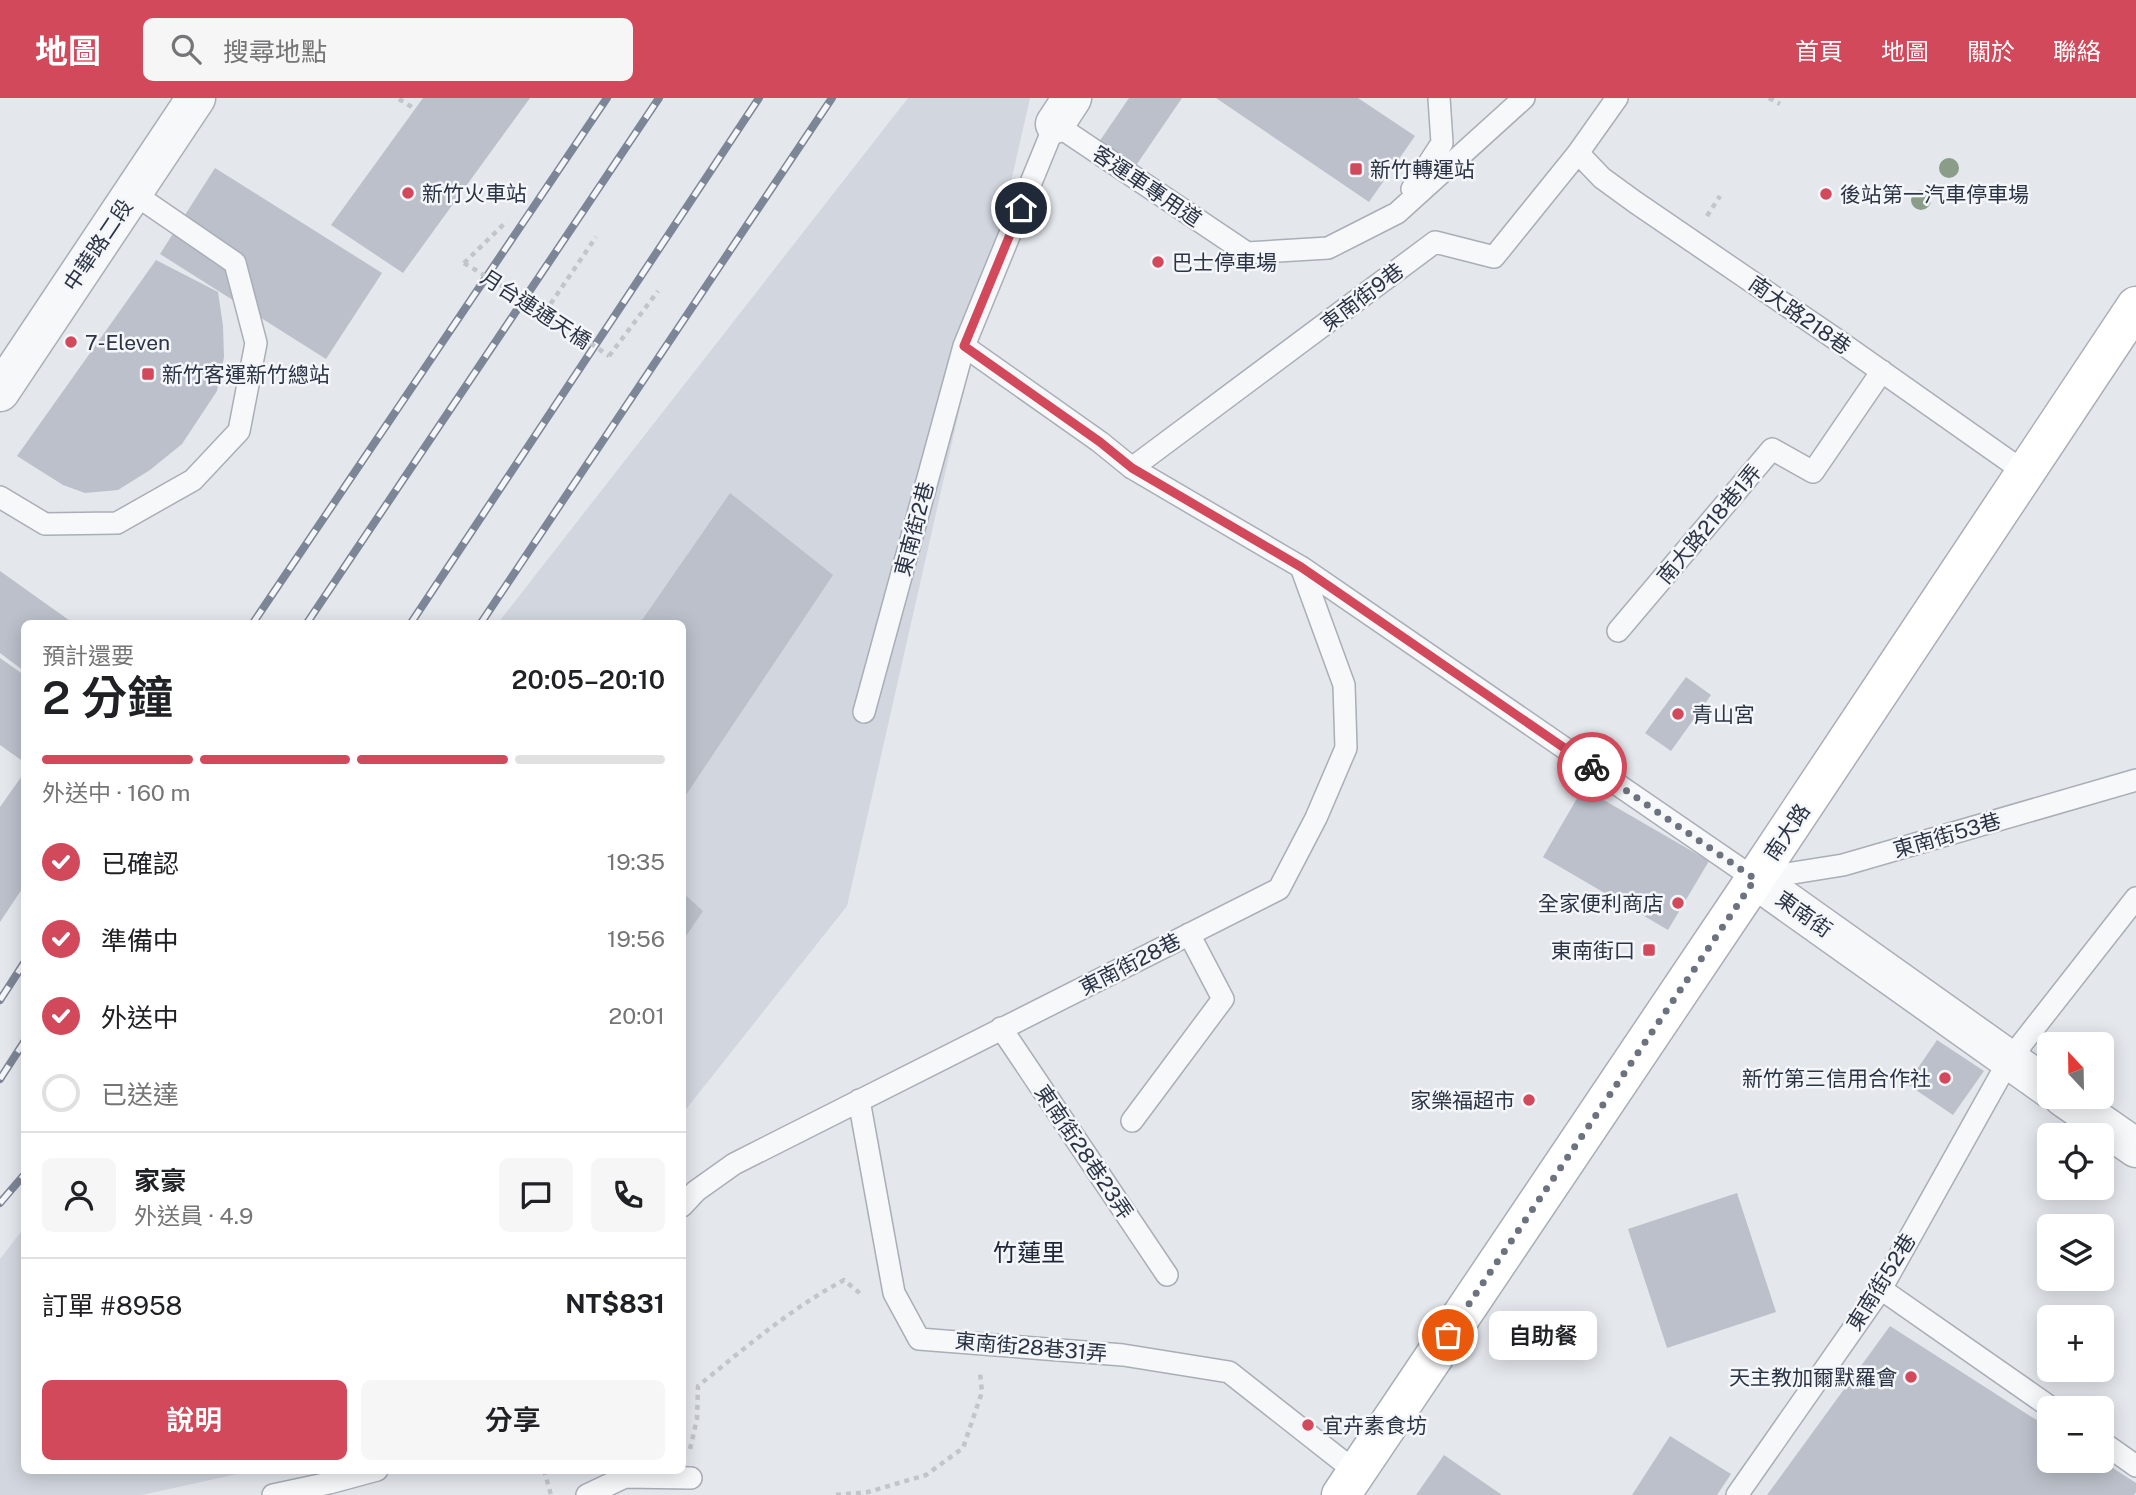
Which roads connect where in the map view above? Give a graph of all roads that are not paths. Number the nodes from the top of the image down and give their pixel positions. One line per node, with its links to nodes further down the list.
1 (196, 98): 7 (street, 中華路二段)
2 (1439, 98): 8 (lane)
3 (1524, 98): 8 (lane, 客運車專用道)
4 (1617, 98): 6 (lane)
5 (1063, 111): 8 (lane, 客運車專用道); 10 (lane, 東南街2巷)
6 (1578, 153): 11 (lane, 南大路218巷); 13 (lane, 東南街9巷)
7 (133, 193): 12 (street, 中華路二段); 15 (lane)
8 (1397, 213)
9 (2136, 306): 14 (main road, 南大路)
10 (964, 346): 13 (lane, 東南街); 18 (lane, 東南街2巷)
11 (1882, 371): 14 (lane, 南大路218巷); 17 (lane, 南大路218巷1弄)
12 (0, 392)
13 (1132, 468): 16 (lane, 東南街)
14 (2026, 473): 20 (main road, 南大路)
15 (0, 497)
16 (1301, 567): 20 (lane, 東南街); 22 (lane, 東南街28巷)
17 (1618, 631)
18 (864, 712)
19 (2136, 780): 20 (lane, 東南街53巷)
20 (1755, 879): 24 (street, 東南街); 38 (main road, 南大路)
21 (2136, 898): 24 (lane, 東南街52巷)
22 (1189, 934): 23 (lane, 東南街28巷); 28 (lane)
23 (1001, 1028): 26 (lane, 東南街28巷); 31 (lane, 東南街28巷23弄)
24 (2009, 1060): 25 (street, 東南街); 32 (lane, 東南街52巷)
25 (2037, 1080)
26 (859, 1100): 30 (lane, 東南街28巷); 38 (lane, 東南街28巷31弄)
27 (2082, 1110): 29 (street)
28 (1132, 1121)
29 (2136, 1148)
30 (686, 1202)
31 (1167, 1275)
32 (1881, 1289): 33 (lane); 42 (lane, 東南街52巷)
33 (2037, 1398)
34 (2114, 1450): 35 (lane)
35 (2136, 1466)
36 (368, 1474): 39 (lane)
37 (686, 1478): 41 (lane)
38 (1348, 1484)
39 (336, 1489): 40 (lane)
40 (273, 1495)
41 (586, 1495)
42 (1737, 1495)

